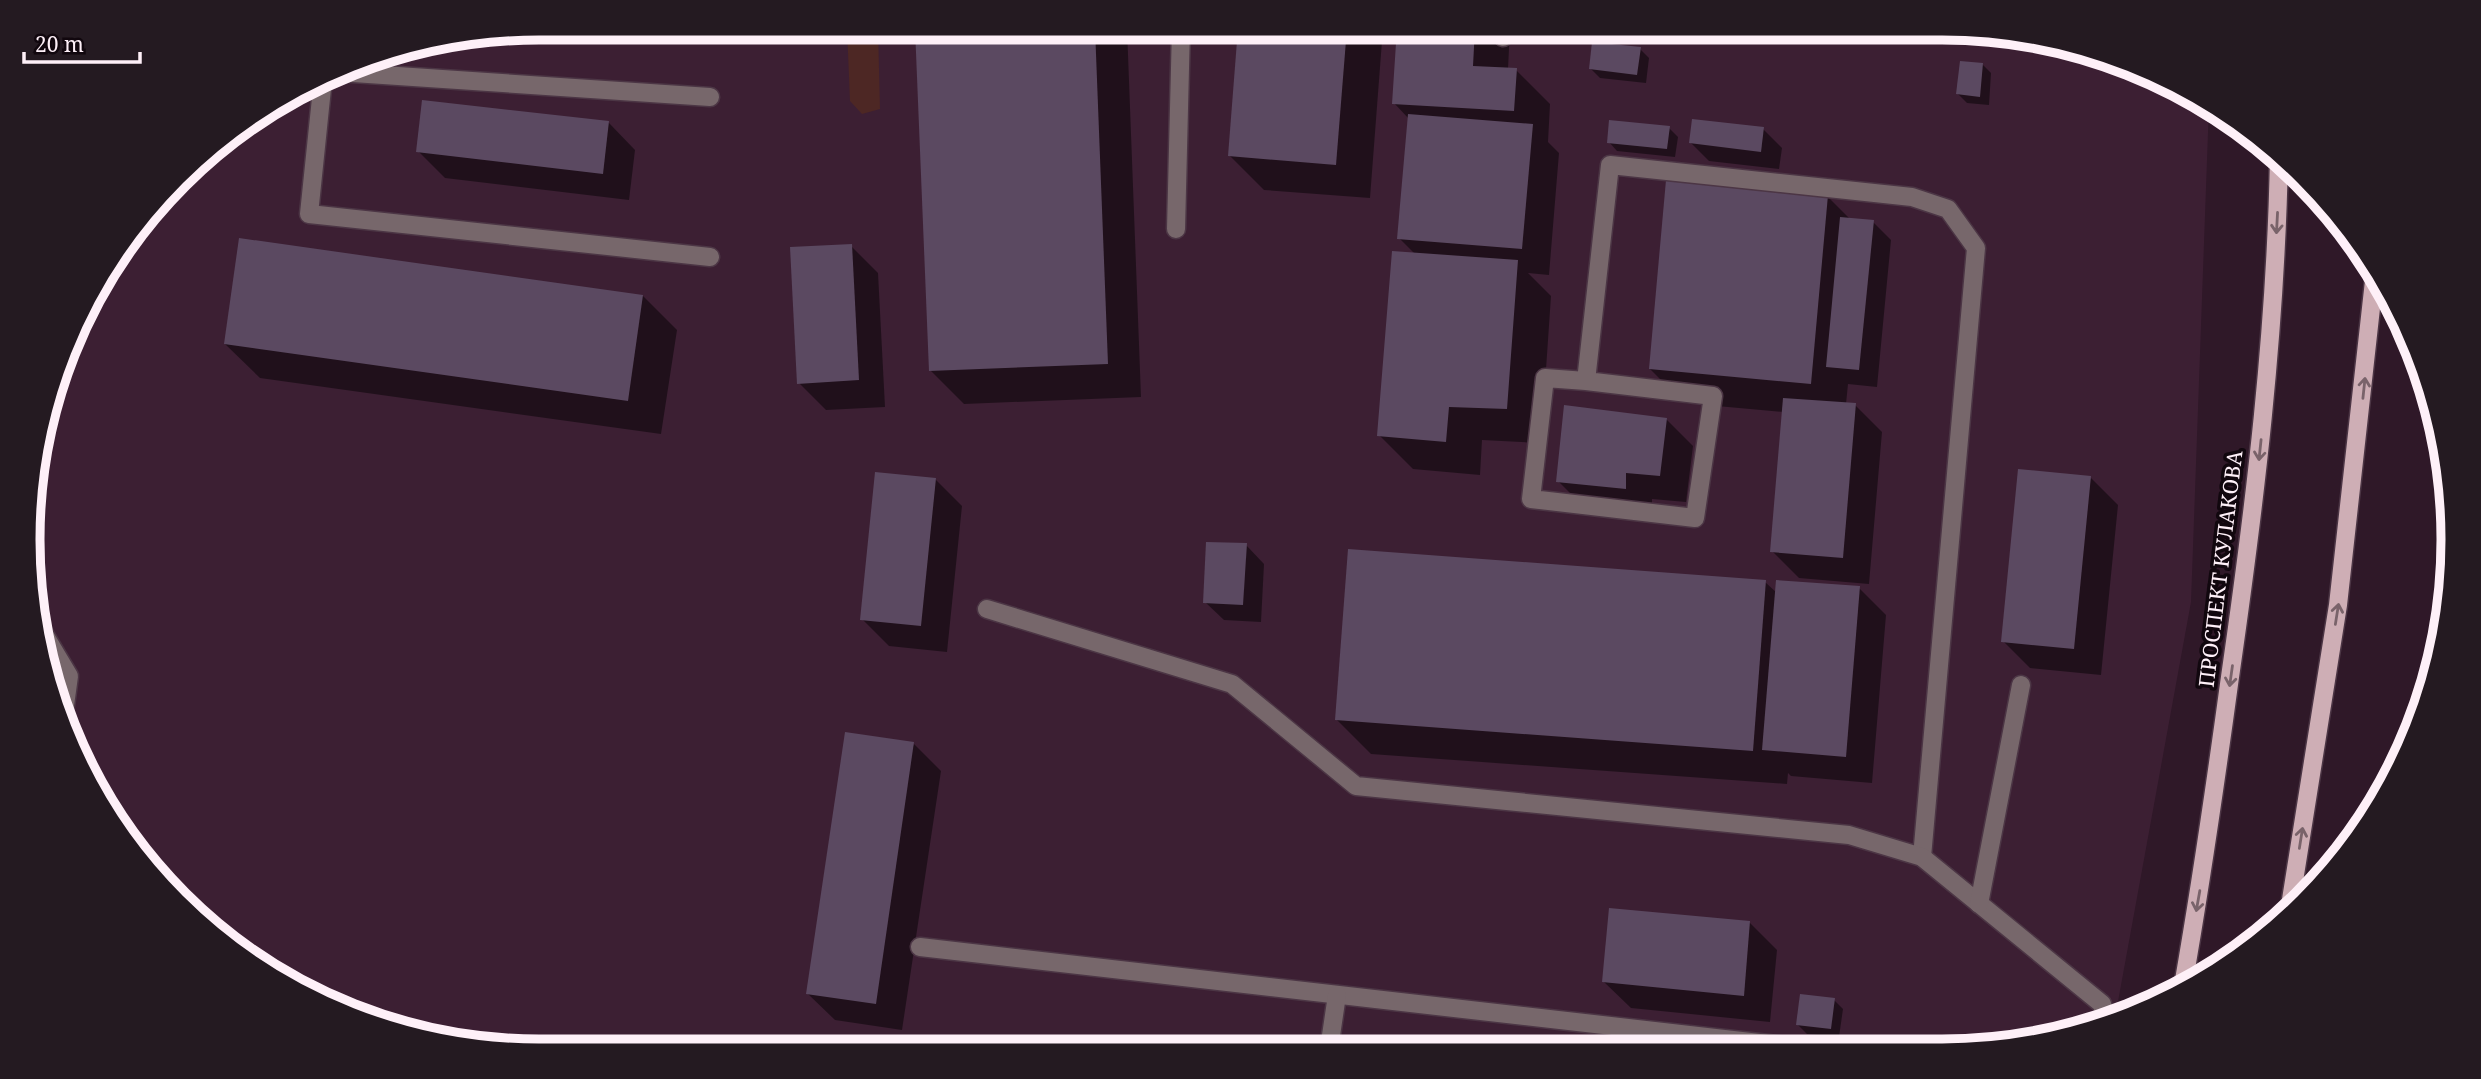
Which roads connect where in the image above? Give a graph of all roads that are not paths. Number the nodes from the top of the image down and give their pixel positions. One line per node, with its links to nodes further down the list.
1 (1181, 40): 6 (lane)
2 (361, 74): 4 (lane)
3 (322, 91): 7 (lane)
4 (709, 97)
5 (2278, 171): 18 (main road, ПРОСПЕКТ КУЛАКОВА, one-way to 18)
6 (1176, 229)
7 (710, 257)
8 (2373, 289): 15 (main road, one-way to 8)
9 (1586, 381): 9 (lane); 14 (lane)
10 (987, 609): 14 (lane)
11 (52, 648): 13 (lane)
12 (2021, 685): 16 (lane)
13 (66, 697)
14 (1922, 857): 16 (lane)
15 (2292, 896)
16 (1979, 904): 20 (lane)
17 (920, 947): 19 (lane)
18 (2185, 975)
19 (1337, 995): 21 (lane); 22 (lane)
20 (2104, 1011)
21 (1330, 1039)
22 (1725, 1039)

